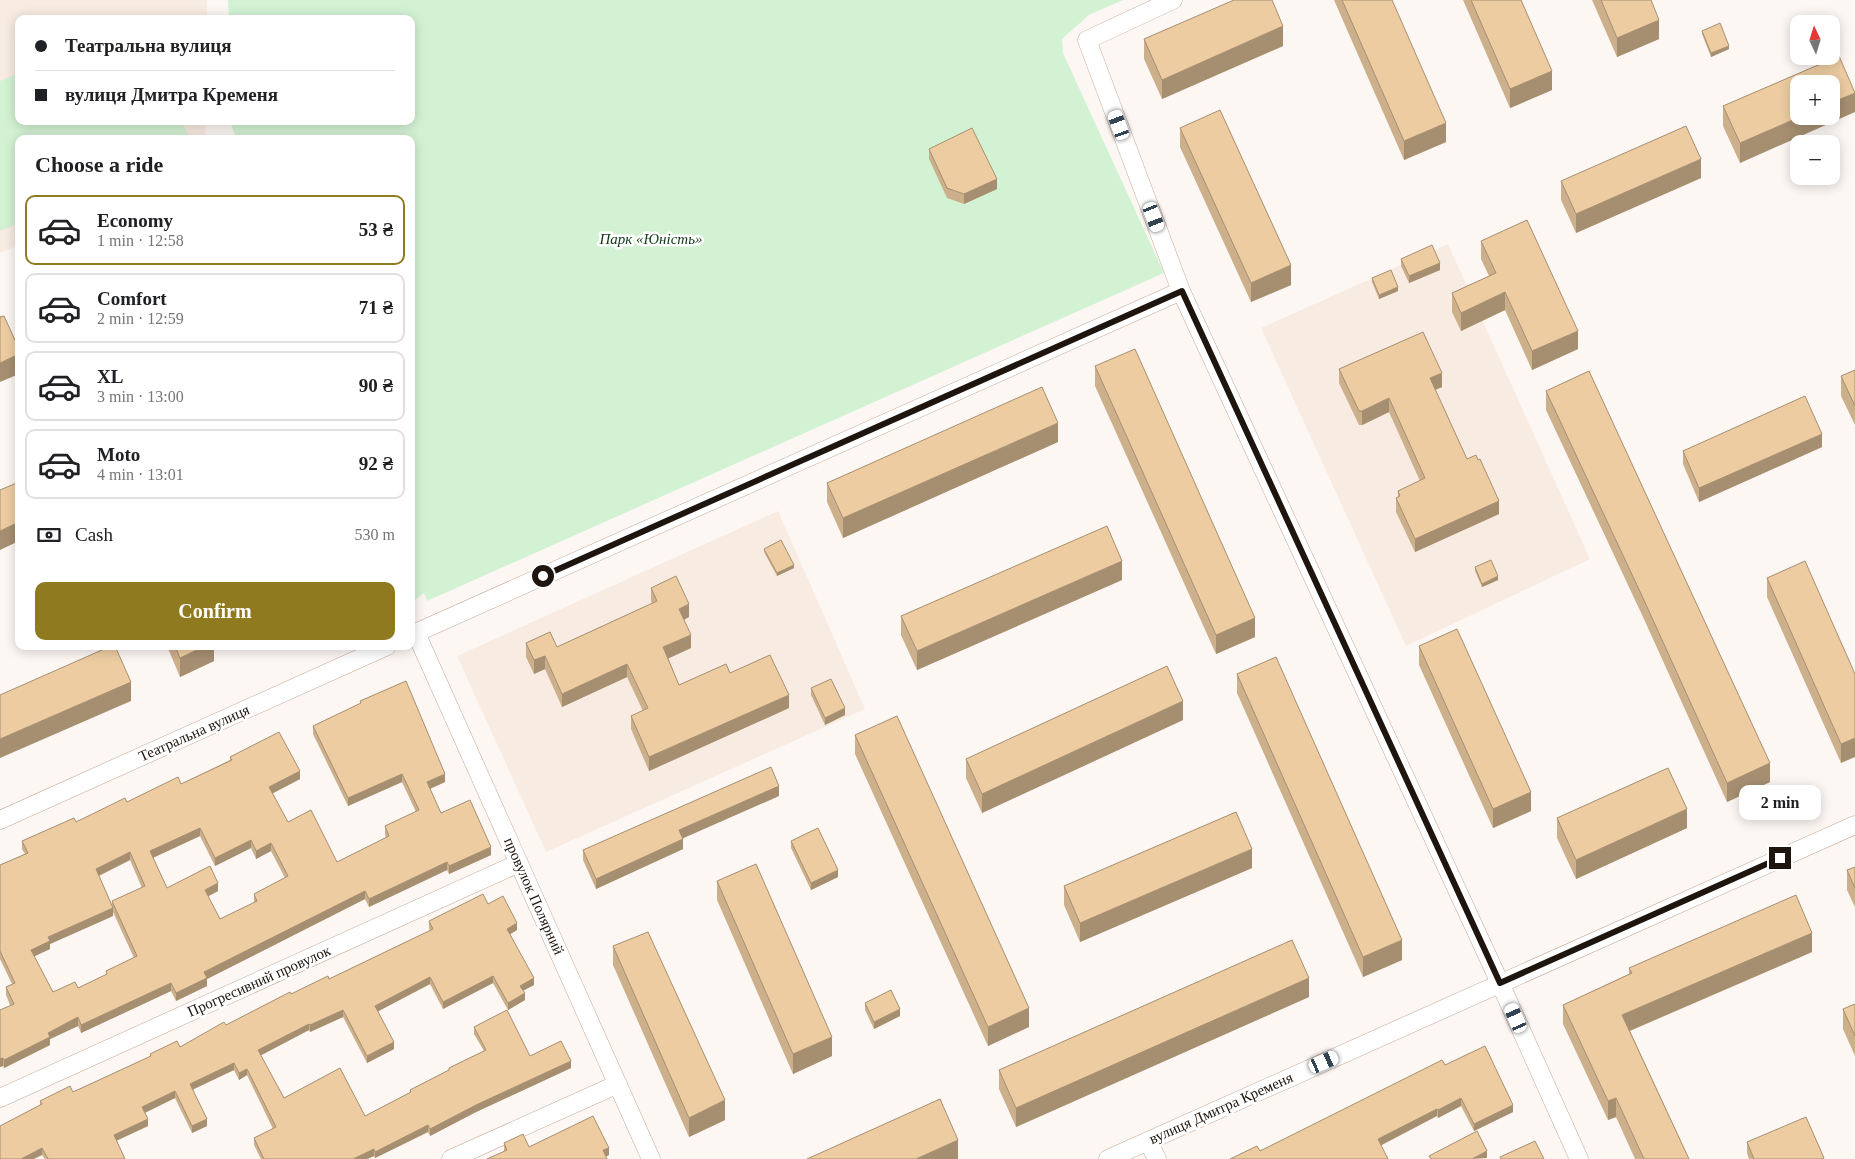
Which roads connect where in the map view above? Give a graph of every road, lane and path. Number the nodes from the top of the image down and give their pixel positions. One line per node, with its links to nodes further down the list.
1 (1173, 0): 2 (street)
2 (1182, 291): 3 (street); 9 (street)
3 (415, 634)
4 (415, 636): 8 (street, провулок Полярний)
5 (378, 650): 6 (street, Театральна вулиця)
6 (0, 820)
7 (1855, 824): 9 (street, вулиця Дмитра Кременя)
8 (519, 863): 10 (street, провулок Полярний); 11 (street, Прогресивний провулок)
9 (1500, 983): 12 (street, вулиця Дмитра Кременя); 17 (street)
10 (618, 1084): 13 (street); 14 (street, провулок Полярний)
11 (0, 1098)
12 (1148, 1141): 15 (street, вулиця Дмитра Кременя); 16 (street)
13 (451, 1159)
14 (652, 1159)
15 (1108, 1159)
16 (1157, 1159)
17 (1579, 1159)

